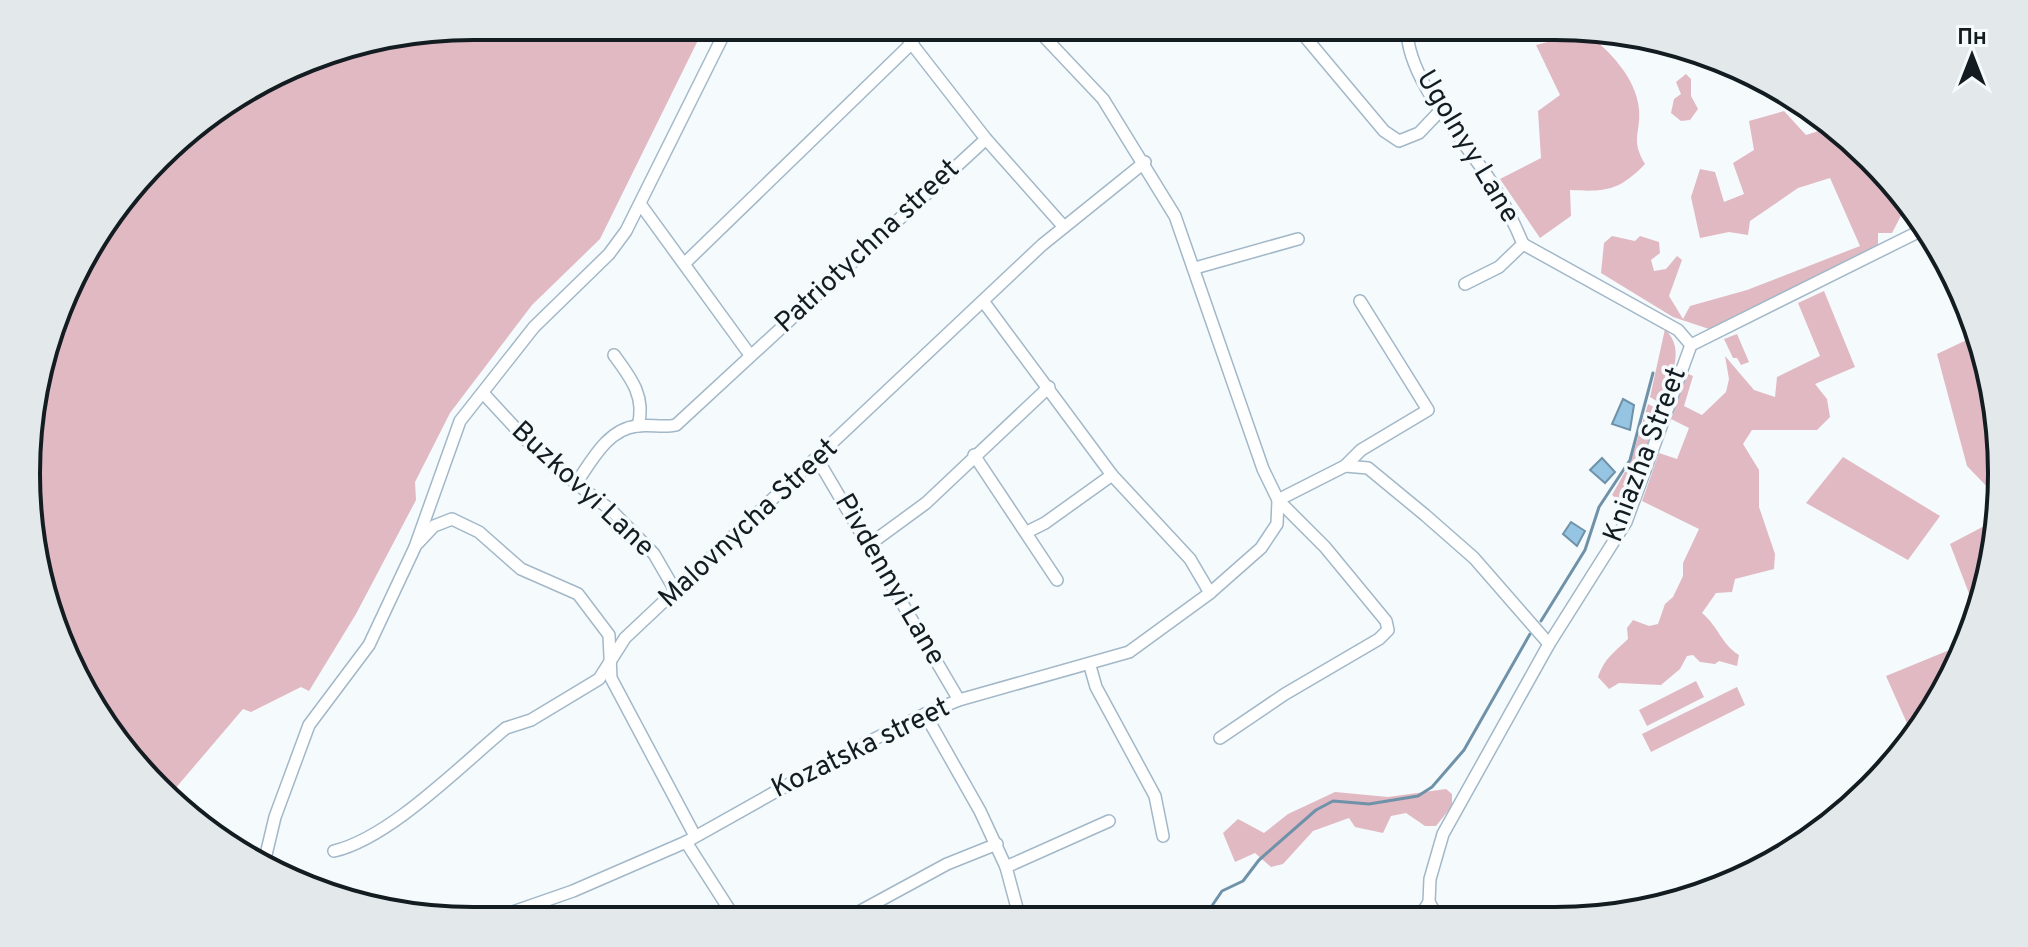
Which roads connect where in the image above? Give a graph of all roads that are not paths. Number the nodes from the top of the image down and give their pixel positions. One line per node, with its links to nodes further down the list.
1 (721, 40): 9 (street)
2 (1047, 40): 8 (street)
3 (1308, 40): 6 (street)
4 (1409, 40): 6 (street, Ugolnyy Lane)
5 (913, 42): 7 (street, Patriotychna street); 14 (street)
6 (1439, 112): 13 (street, Ugolnyy Lane)
7 (986, 139): 10 (street, Patriotychna street); 21 (street, Patriotychna street)
8 (1145, 162): 10 (street, Malovnycha Street); 15 (street)
9 (641, 205): 14 (street, Patriotychna street); 23 (street)
10 (1064, 227): 17 (street, Malovnycha Street)
11 (1915, 233): 19 (street, Kniazha Street)
12 (1298, 239): 15 (street)
13 (1523, 244): 16 (street, Ugolnyy Lane); 19 (street)
14 (685, 263): 21 (street, Patriotychna street)
15 (1195, 268): 30 (street)
16 (1465, 284)
17 (983, 301): 22 (street); 26 (street, Malovnycha Street)
18 (1360, 301): 27 (street)
19 (1691, 345): 37 (street, Kniazha Street)
20 (614, 355): 24 (street)
21 (750, 355): 24 (street, Patriotychna street)
22 (1049, 387): 25 (street); 28 (street)
23 (483, 393): 29 (street, Buzkovyi Lane); 33 (street)
24 (638, 426): 29 (street, Patriotychna street)
25 (974, 455): 31 (street); 32 (street)
26 (818, 460): 32 (street, Pivdennyi Lane); 35 (street, Malovnycha Street)
27 (1345, 466): 30 (street); 37 (street)
28 (1112, 475): 31 (street); 36 (street)
29 (577, 482): 35 (street, Buzkovyi Lane)
30 (1278, 500): 36 (street, Kozatska street); 42 (street)
31 (1027, 532): 34 (street)
32 (870, 544): 40 (street, Pivdennyi Lane)
33 (415, 547): 38 (street); 48 (street)
34 (1057, 580)
35 (676, 592): 38 (street, Malovnycha Street)
36 (1210, 593): 39 (street, Kozatska street)
37 (1549, 644): 50 (street, Kniazha Street)
38 (611, 655): 45 (street); 47 (street, Malovnycha Street)
39 (1090, 666): 40 (street, Kozatska street); 44 (street)
40 (959, 700): 41 (street, Kozatska street)
41 (925, 714): 45 (street, Kozatska street); 46 (street)
42 (1220, 738)
43 (1109, 821): 49 (street)
44 (1163, 836)
45 (691, 839): 51 (street, Kozatska street); 52 (street)
46 (997, 844): 49 (street); 53 (street)
47 (334, 851)
48 (266, 854)
49 (1006, 867): 54 (street)
50 (1429, 902): 55 (street); 56 (street)
51 (527, 907)
52 (729, 907)
53 (876, 907)
54 (1017, 907)
55 (1426, 907)
56 (1432, 907)

